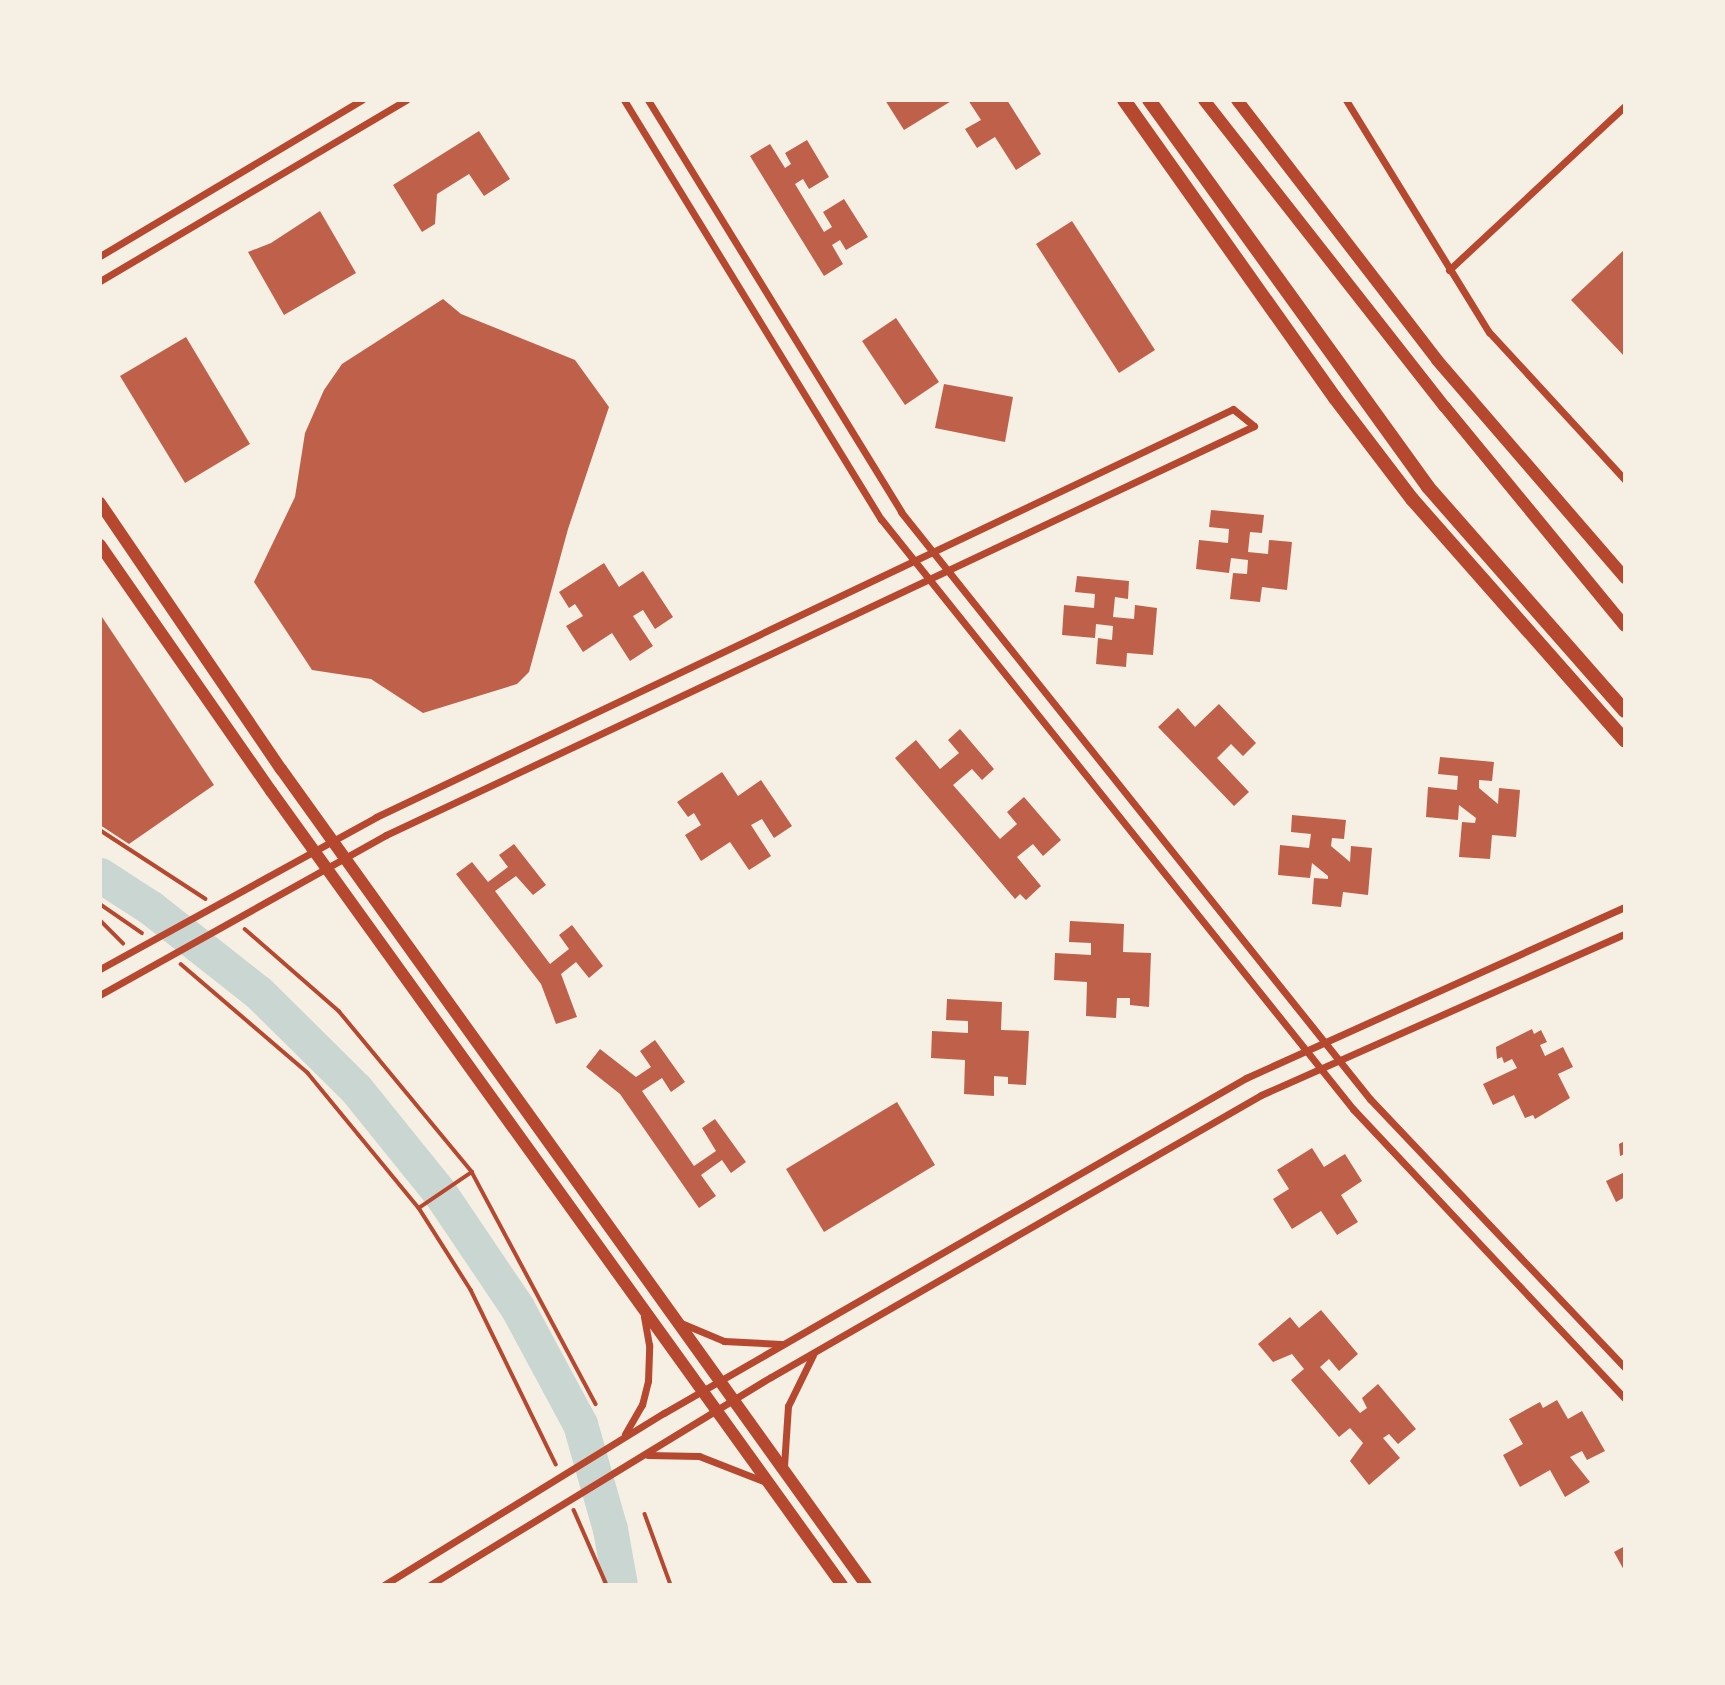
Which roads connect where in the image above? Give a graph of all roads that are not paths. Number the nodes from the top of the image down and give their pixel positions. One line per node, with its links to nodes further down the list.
1 (362, 100): 11 (street)
2 (406, 100): 13 (street)
3 (624, 100): 18 (street)
4 (648, 100): 17 (street)
5 (1124, 100): 24 (main road)
6 (1149, 100): 23 (main road)
7 (1204, 100): 22 (street)
8 (1237, 100): 20 (street)
9 (1346, 100): 12 (street)
10 (1625, 106): 12 (street)
11 (100, 256)
12 (1449, 270): 14 (street)
13 (100, 281)
14 (1625, 480)
15 (100, 503): 25 (street)
16 (100, 545): 26 (street)
17 (933, 552): 18 (street); 19 (street); 19 (street)
18 (915, 561): 21 (street); 25 (street)
19 (948, 570): 21 (street); 33 (street)
20 (1625, 578)
21 (929, 579): 27 (street); 34 (street)
22 (1625, 626)
23 (1625, 711)
24 (1625, 741)
25 (332, 840): 26 (street); 27 (street)
26 (313, 850): 28 (street); 31 (street)
27 (344, 858): 28 (street); 38 (street)
28 (326, 868): 32 (street); 37 (street)
29 (1625, 907): 33 (street)
30 (1625, 934): 35 (street)
31 (100, 969)
32 (100, 995)
33 (1325, 1042): 34 (street); 35 (street)
34 (1307, 1051): 36 (street); 39 (street)
35 (1340, 1061): 36 (street); 41 (street)
36 (1321, 1069): 40 (street); 44 (street)
37 (641, 1309): 43 (street); 47 (street)
38 (667, 1311): 39 (street); 42 (street)
39 (785, 1343): 42 (street)
40 (819, 1350): 45 (street); 49 (street)
41 (1625, 1368)
42 (718, 1382): 43 (street); 45 (street)
43 (701, 1392): 46 (street); 47 (street)
44 (1625, 1399)
45 (732, 1401): 46 (street); 49 (street)
46 (715, 1412): 48 (street); 50 (street)
47 (622, 1438): 51 (street)
48 (634, 1461): 50 (street); 52 (street)
49 (788, 1478): 54 (street)
50 (767, 1484): 53 (street)
51 (384, 1585)
52 (430, 1585)
53 (842, 1585)
54 (866, 1585)

